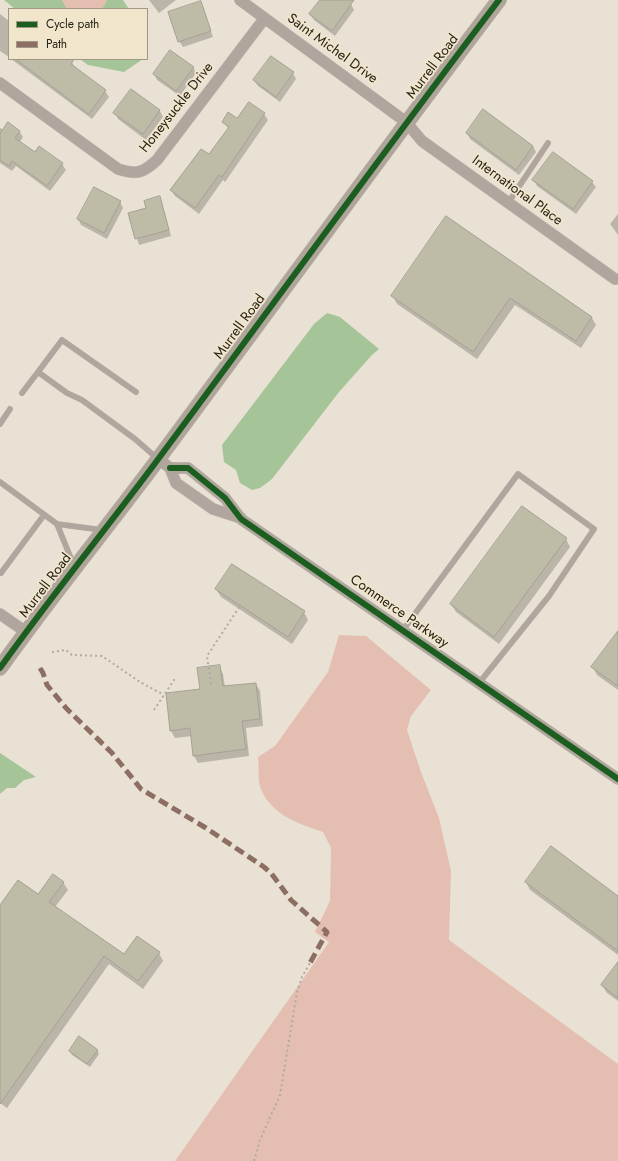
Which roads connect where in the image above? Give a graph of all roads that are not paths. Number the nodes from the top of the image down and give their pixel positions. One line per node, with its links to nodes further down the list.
1 (240, 0): 3 (street, Saint Michel Drive)
2 (499, 0): 5 (street, Murrell Road)
3 (264, 19): 4 (street, Honeysuckle Drive); 5 (street, Saint Michel Drive)
4 (0, 83)
5 (406, 122): 7 (street, International Place); 14 (street, Murrell Road)
6 (548, 143): 7 (lane)
7 (508, 203): 8 (street, International Place)
8 (615, 280)
9 (38, 372): 10 (lane); 11 (lane); 14 (lane)
10 (136, 392)
11 (22, 393)
12 (10, 410): 13 (lane)
13 (0, 424)
14 (164, 463): 17 (street, Commerce Parkway); 17 (street, Commerce Parkway); 19 (street, Murrell Road)
15 (0, 482): 16 (lane)
16 (44, 514): 18 (lane); 21 (lane)
17 (241, 518): 23 (street, Commerce Parkway)
18 (57, 524): 19 (lane); 20 (lane)
19 (104, 530): 20 (street, Murrell Road)
20 (74, 568): 24 (street, Murrell Road)
21 (1, 573)
22 (0, 614): 24 (street)
23 (403, 630): 26 (street, Commerce Parkway); 26 (lane)
24 (26, 632): 25 (street, Murrell Road)
25 (0, 668)
26 (479, 683): 27 (street, Commerce Parkway)
27 (618, 778)

